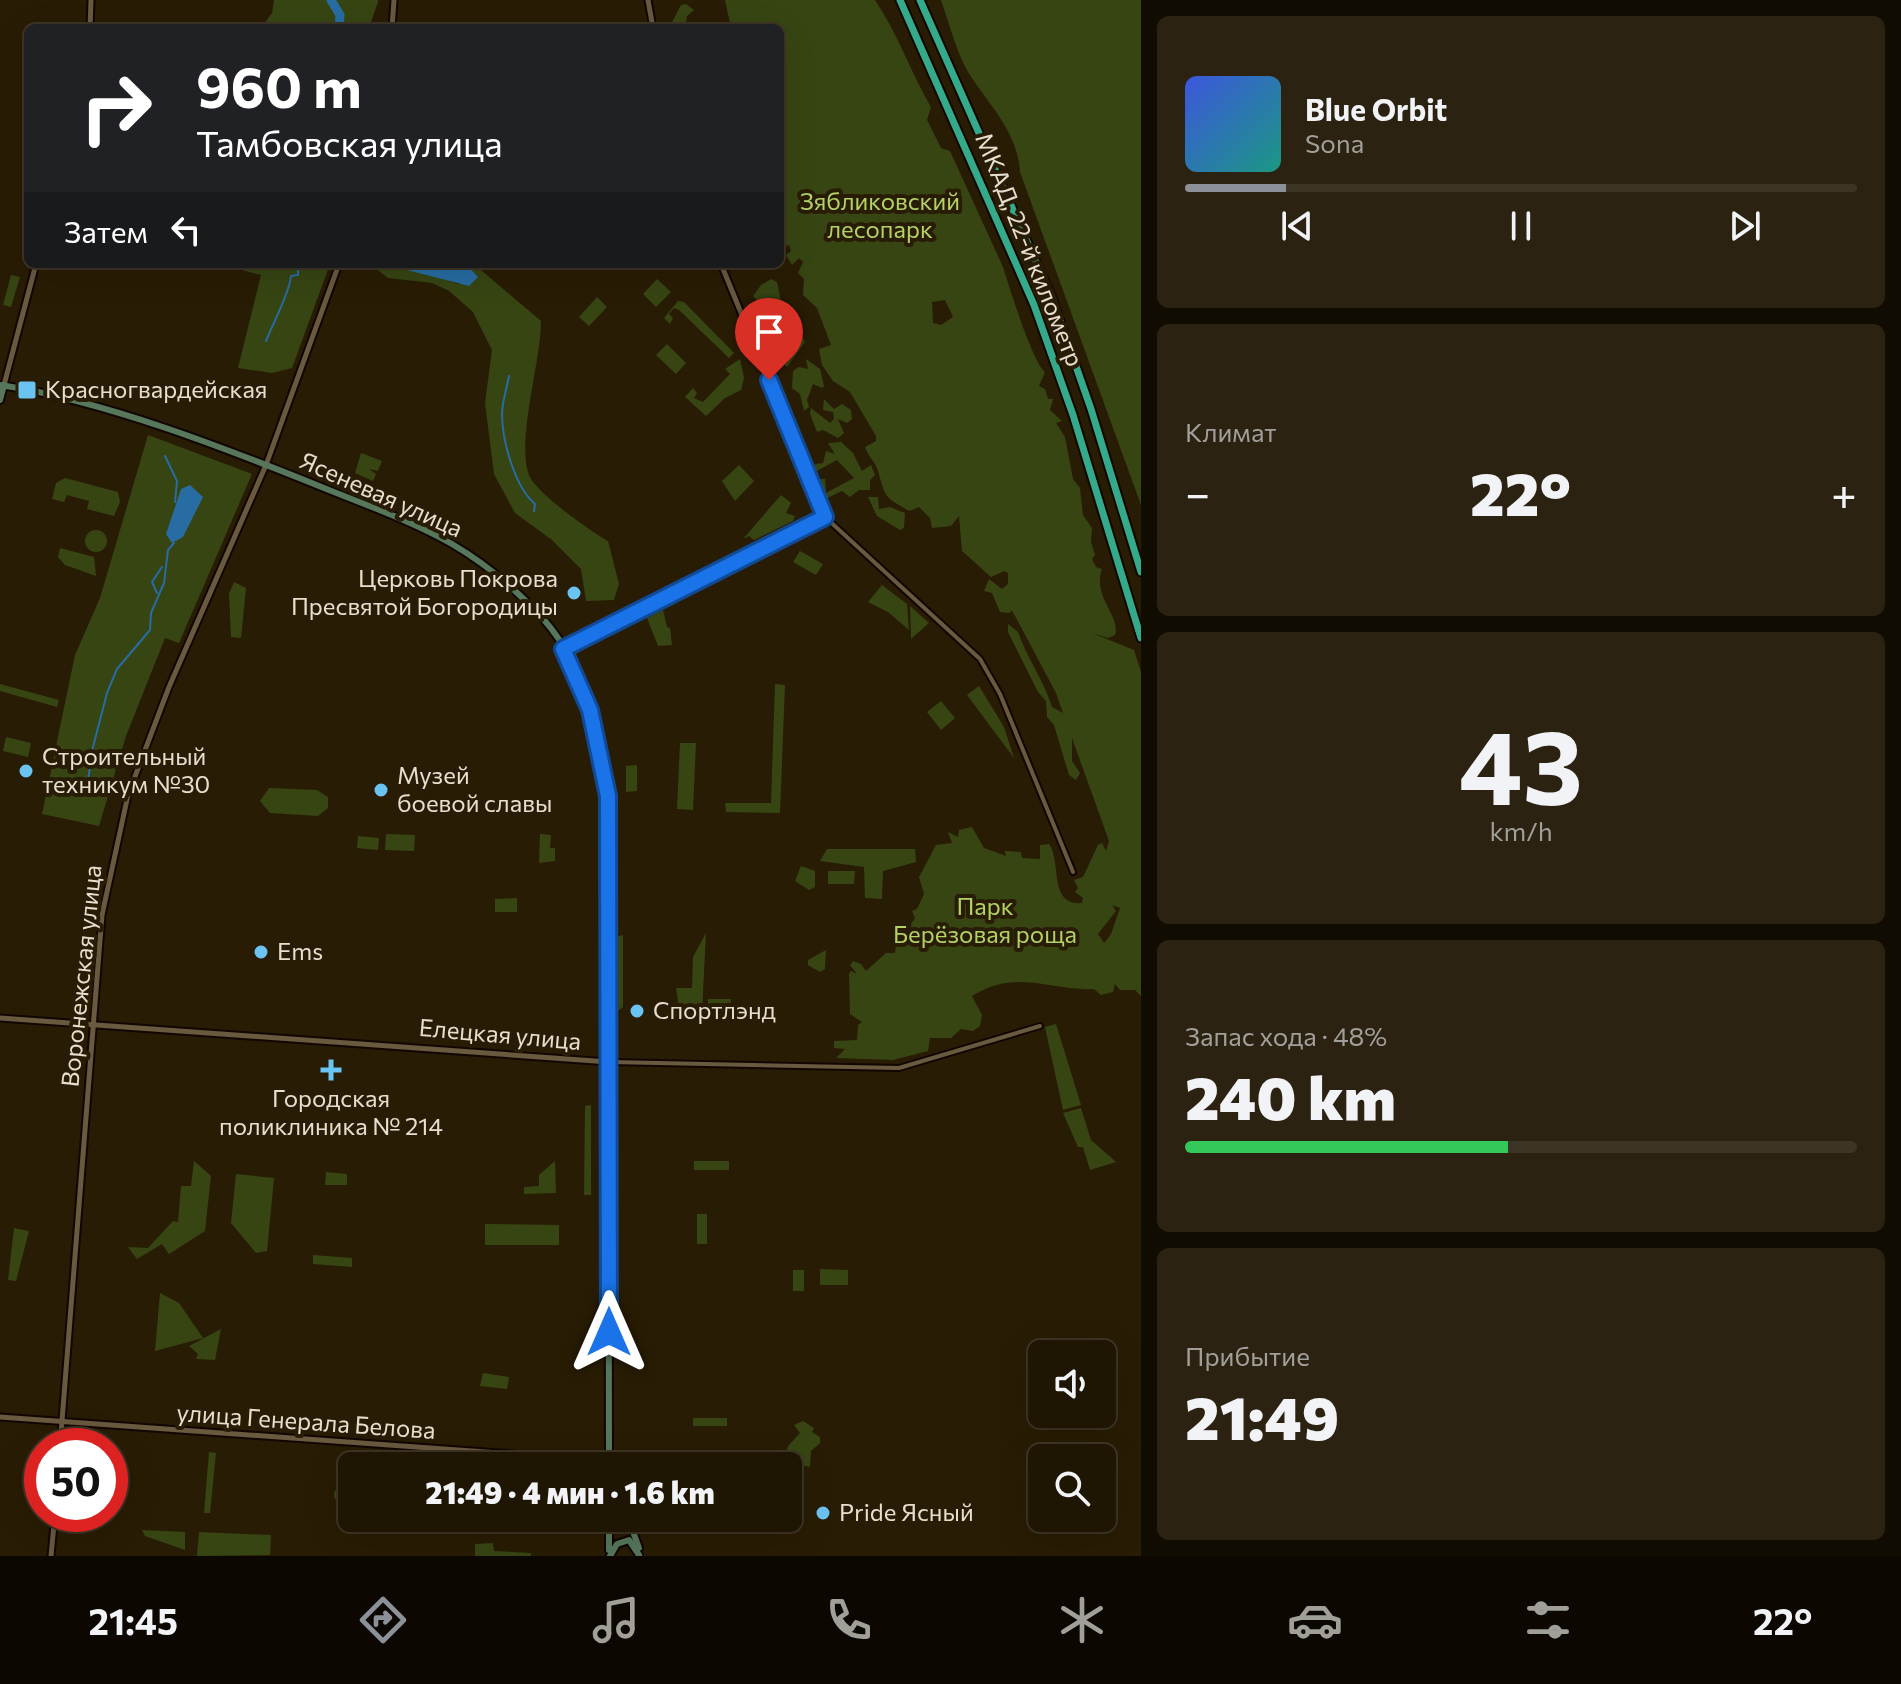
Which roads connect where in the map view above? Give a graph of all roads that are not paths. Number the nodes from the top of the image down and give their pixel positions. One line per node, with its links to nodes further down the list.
1 (91, 0): 6 (street)
2 (394, 0): 7 (street)
3 (648, 0): 8 (street)
4 (900, 0): 17 (highway, МКАД, 22-й километр)
5 (920, 0): 16 (highway, МКАД, 22-й километр)
6 (90, 24)
7 (392, 24)
8 (652, 24)
9 (35, 268): 12 (street)
10 (338, 268): 14 (street, Воронежская улица)
11 (723, 268): 15 (street)
12 (2, 385): 13 (main road); 14 (main road, Ясеневая улица)
13 (0, 400)
14 (266, 465): 18 (main road, Ясеневая улица); 21 (street, Воронежская улица)
15 (825, 517): 18 (street); 19 (street)
16 (1141, 572)
17 (1141, 638)
18 (563, 649): 23 (main road, Ясеневая улица)
19 (1073, 872)
20 (0, 1018): 21 (street, Елецкая улица)
21 (92, 1024): 23 (street, Елецкая улица); 25 (street, Воронежская улица)
22 (1040, 1026): 23 (street, Елецкая улица)
23 (610, 1062): 28 (main road, Ясеневая улица)
24 (0, 1417): 25 (street, улица Генерала Белова)
25 (62, 1423): 26 (street, Воронежская улица); 27 (street, улица Генерала Белова)
26 (62, 1428)
27 (459, 1452)
28 (609, 1452)
29 (53, 1532): 32 (street)
30 (609, 1532): 33 (main road)
31 (635, 1532): 34 (main road)
32 (51, 1556)
33 (610, 1556): 34 (main road)
34 (639, 1556)

